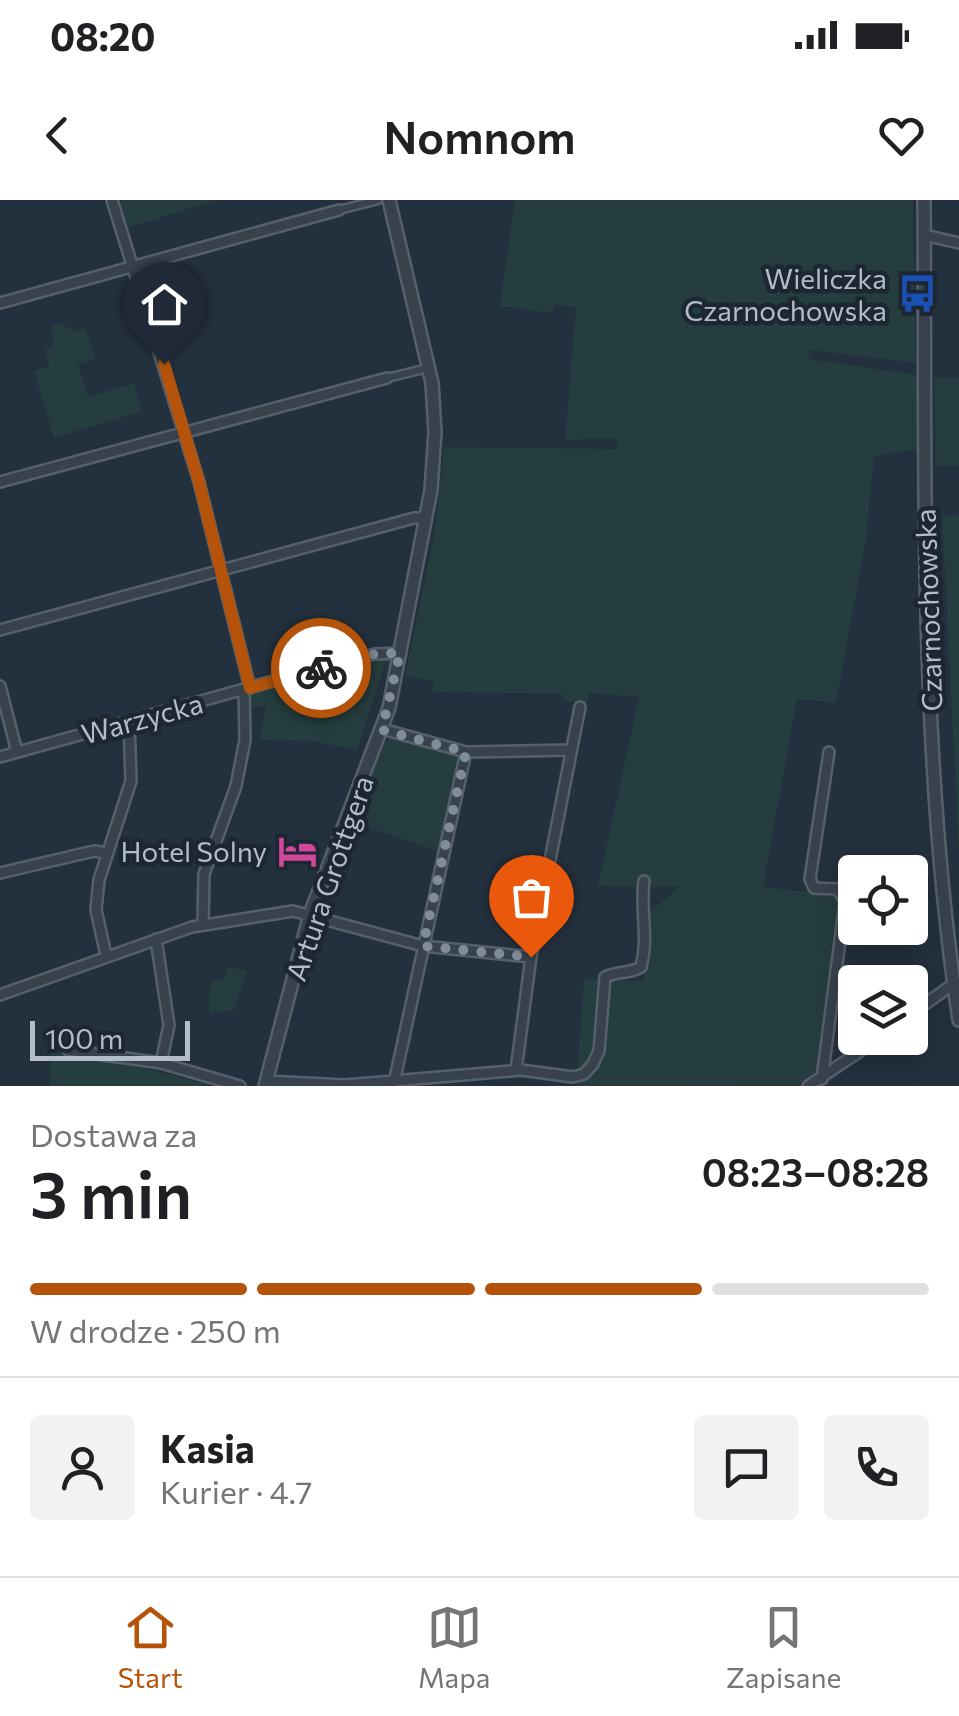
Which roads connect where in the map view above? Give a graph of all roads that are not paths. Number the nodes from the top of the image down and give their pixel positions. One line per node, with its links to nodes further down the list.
1 (112, 200): 8 (street)
2 (378, 200): 5 (street)
3 (389, 200): 10 (street, Artura Grottgera)
4 (924, 200): 6 (street, Czarnochowska)
5 (339, 210): 8 (street)
6 (924, 235): 7 (street); 37 (street, Czarnochowska)
7 (959, 243)
8 (133, 266): 9 (street); 12 (street)
9 (0, 302)
10 (430, 367): 11 (street); 14 (street, Artura Grottgera)
11 (387, 378): 12 (street)
12 (183, 433): 13 (street); 15 (street)
13 (0, 482)
14 (426, 518): 15 (street); 17 (street, Artura Grottgera)
15 (220, 572): 16 (street); 19 (street)
16 (0, 630)
17 (400, 653): 19 (street, Warzycka); 22 (street, Artura Grottgera)
18 (0, 686): 24 (street)
19 (247, 688): 21 (street, Warzycka); 32 (street)
20 (580, 707): 23 (street)
21 (129, 721): 24 (street, Warzycka); 28 (street)
22 (382, 730): 25 (street); 31 (street, Artura Grottgera)
23 (571, 750): 25 (street); 36 (street)
24 (17, 752): 27 (street, Warzycka)
25 (466, 752): 34 (street)
26 (829, 752): 45 (street)
27 (0, 757)
28 (106, 852): 29 (street); 35 (street)
29 (0, 873)
30 (644, 881): 44 (street)
31 (310, 914): 32 (street); 34 (street); 47 (street, Artura Grottgera)
32 (204, 925): 33 (street)
33 (156, 939): 35 (street); 43 (street)
34 (423, 946): 36 (street); 46 (street)
35 (106, 955): 38 (street)
36 (531, 957): 44 (street)
37 (956, 982): 39 (street); 40 (street, Czarnochowska)
38 (0, 995)
39 (928, 1002)
40 (959, 1020)
41 (68, 1050): 43 (street)
42 (856, 1055): 45 (street)
43 (161, 1063): 48 (street)
44 (516, 1070): 46 (street)
45 (822, 1079): 49 (street)
46 (394, 1082): 47 (street)
47 (266, 1083)
48 (240, 1086)
49 (808, 1086)

